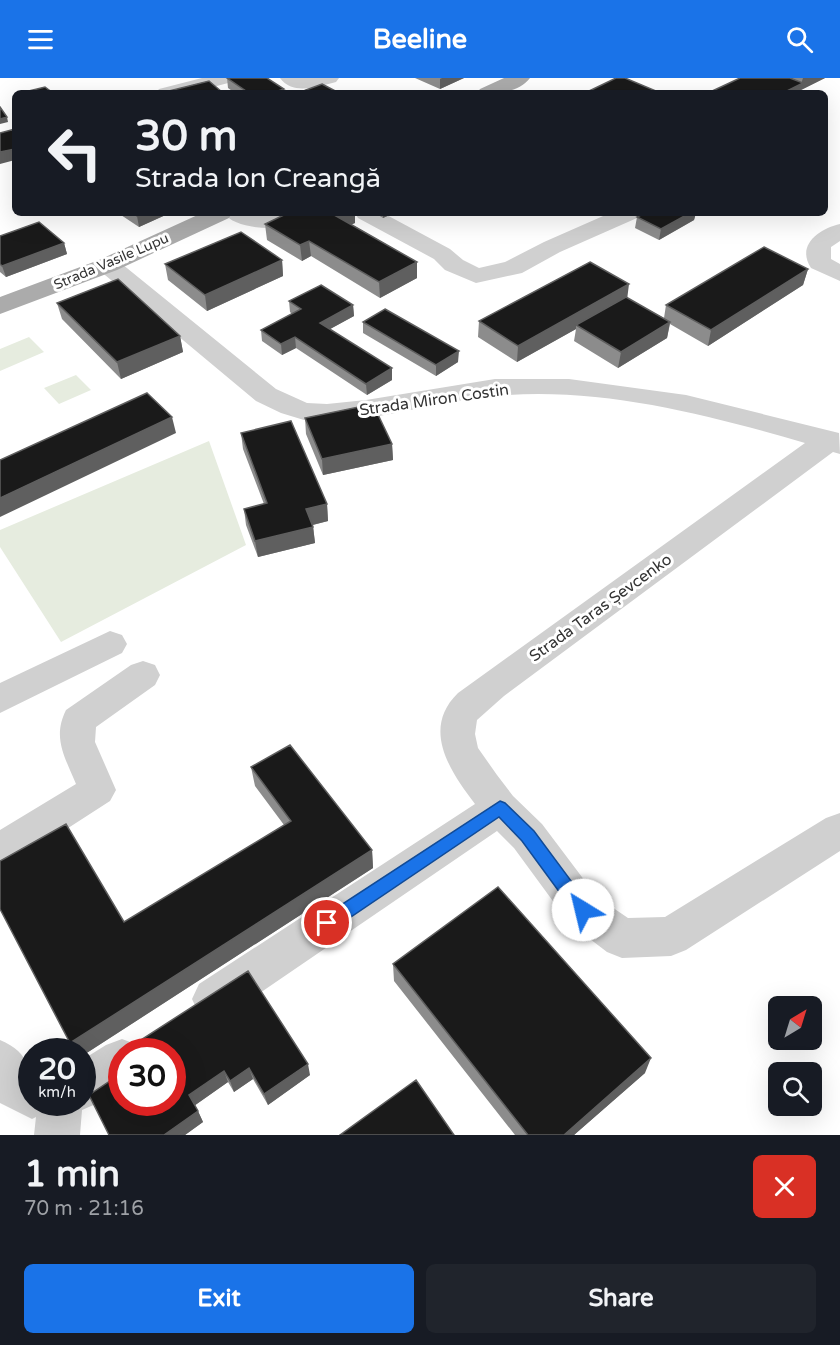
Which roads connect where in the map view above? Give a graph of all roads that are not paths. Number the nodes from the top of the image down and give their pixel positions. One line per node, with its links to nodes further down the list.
1 (225, 78): 5 (street)
2 (290, 78): 3 (street)
3 (329, 78)
4 (520, 78): 6 (main road)
5 (178, 90)
6 (494, 90)
7 (214, 216): 13 (main road, Strada Vasile Lupu)
8 (243, 216): 9 (street)
9 (295, 216)
10 (372, 216): 11 (street)
11 (622, 216)
12 (840, 231): 14 (street)
13 (108, 265): 15 (main road, Strada Vasile Lupu); 16 (street, Strada Miron Costin)
14 (840, 274)
15 (0, 306)
16 (834, 442): 20 (street, Strada Taras Șevcenko)
17 (110, 644): 19 (street)
18 (143, 675): 22 (street)
19 (0, 698)
20 (500, 808): 21 (street, Strada Taras Șevcenko); 23 (street)
21 (840, 830)
22 (0, 851)
23 (155, 1038)
24 (0, 1062): 25 (street)
25 (18, 1088)
26 (59, 1116): 27 (street)
27 (57, 1135)

